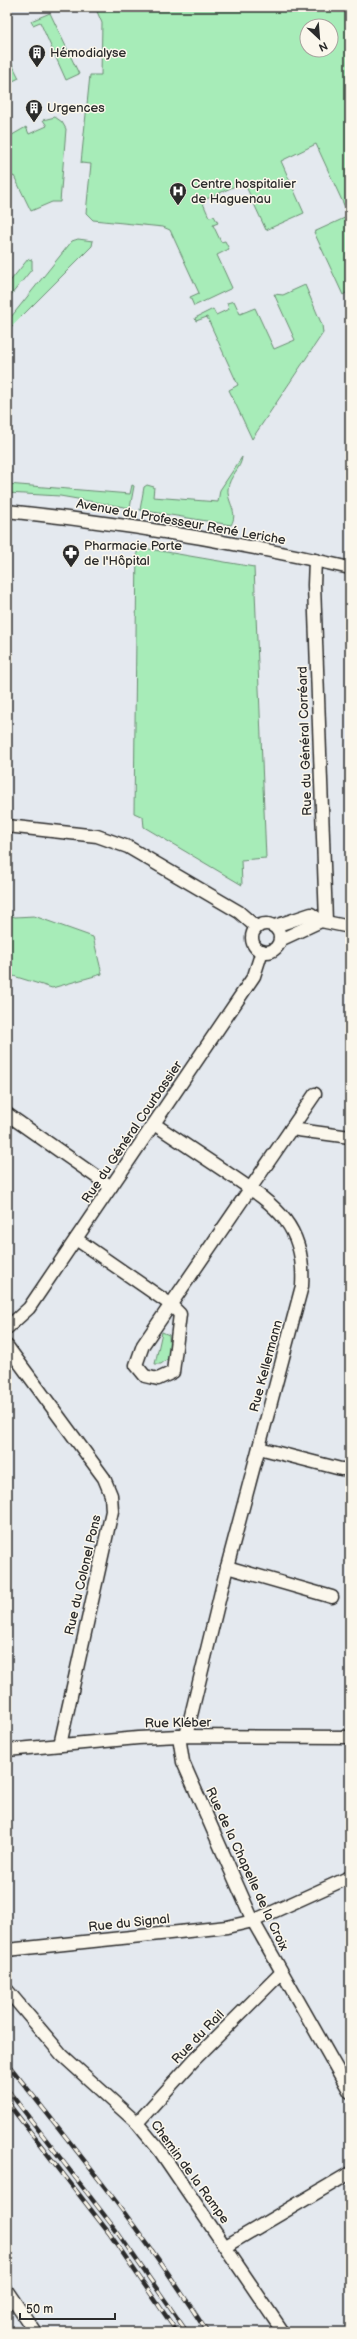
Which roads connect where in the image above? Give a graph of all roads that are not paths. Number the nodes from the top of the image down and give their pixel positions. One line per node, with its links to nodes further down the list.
1 (7, 510): 2 (street, Avenue du Professeur René Leriche)
2 (315, 560): 3 (street, Avenue du Professeur René Leriche); 5 (street, Rue du Général Corréard)
3 (350, 568)
4 (7, 826): 8 (street)
5 (323, 921): 6 (street); 7 (street); 9 (street)
6 (275, 926): 8 (street); 9 (street)
7 (350, 926)
8 (256, 927): 10 (street)
9 (280, 940): 10 (street)
10 (262, 952): 13 (street, Rue du Général Courbassier)
11 (315, 1094): 14 (street)
12 (7, 1114): 16 (street)
13 (154, 1124): 16 (street, Rue du Général Courbassier); 17 (street, Rue Kellermann)
14 (291, 1129): 15 (street); 17 (street)
15 (350, 1137)
16 (111, 1187): 18 (street, Rue du Général Courbassier)
17 (250, 1188): 19 (street); 22 (street, Rue Kellermann)
18 (76, 1239): 19 (street); 20 (street, Rue du Général Courbassier)
19 (170, 1304): 19 (street)
20 (10, 1322)
21 (7, 1346): 28 (street, Rue du Colonel Pons)
22 (259, 1448): 23 (street); 24 (street, Rue Kellermann)
23 (350, 1469)
24 (227, 1566): 25 (street); 26 (street, Rue Kellermann)
25 (332, 1597)
26 (182, 1736): 27 (street, Rue Kléber); 28 (street, Rue Kléber); 31 (street, Rue de la Chapelle de la Croix)
27 (350, 1737)
28 (60, 1746): 29 (street, Rue Kléber)
29 (7, 1750)
30 (350, 1877): 31 (street, Rue du Signal)
31 (253, 1921): 32 (street, Rue du Signal); 33 (street, Rue de la Chapelle de la Croix)
32 (7, 1950)
33 (281, 1973): 35 (street, Rue de la Chapelle de la Croix); 36 (street, Rue du Rail)
34 (7, 1990): 36 (street, Chemin de la Rampe)
35 (350, 2092)
36 (138, 2123): 38 (street, Chemin de la Rampe)
37 (350, 2173): 38 (street)
38 (226, 2246): 41 (street, Chemin de la Rampe)
39 (7, 2291): 40 (street)
40 (35, 2332)
41 (283, 2332)

